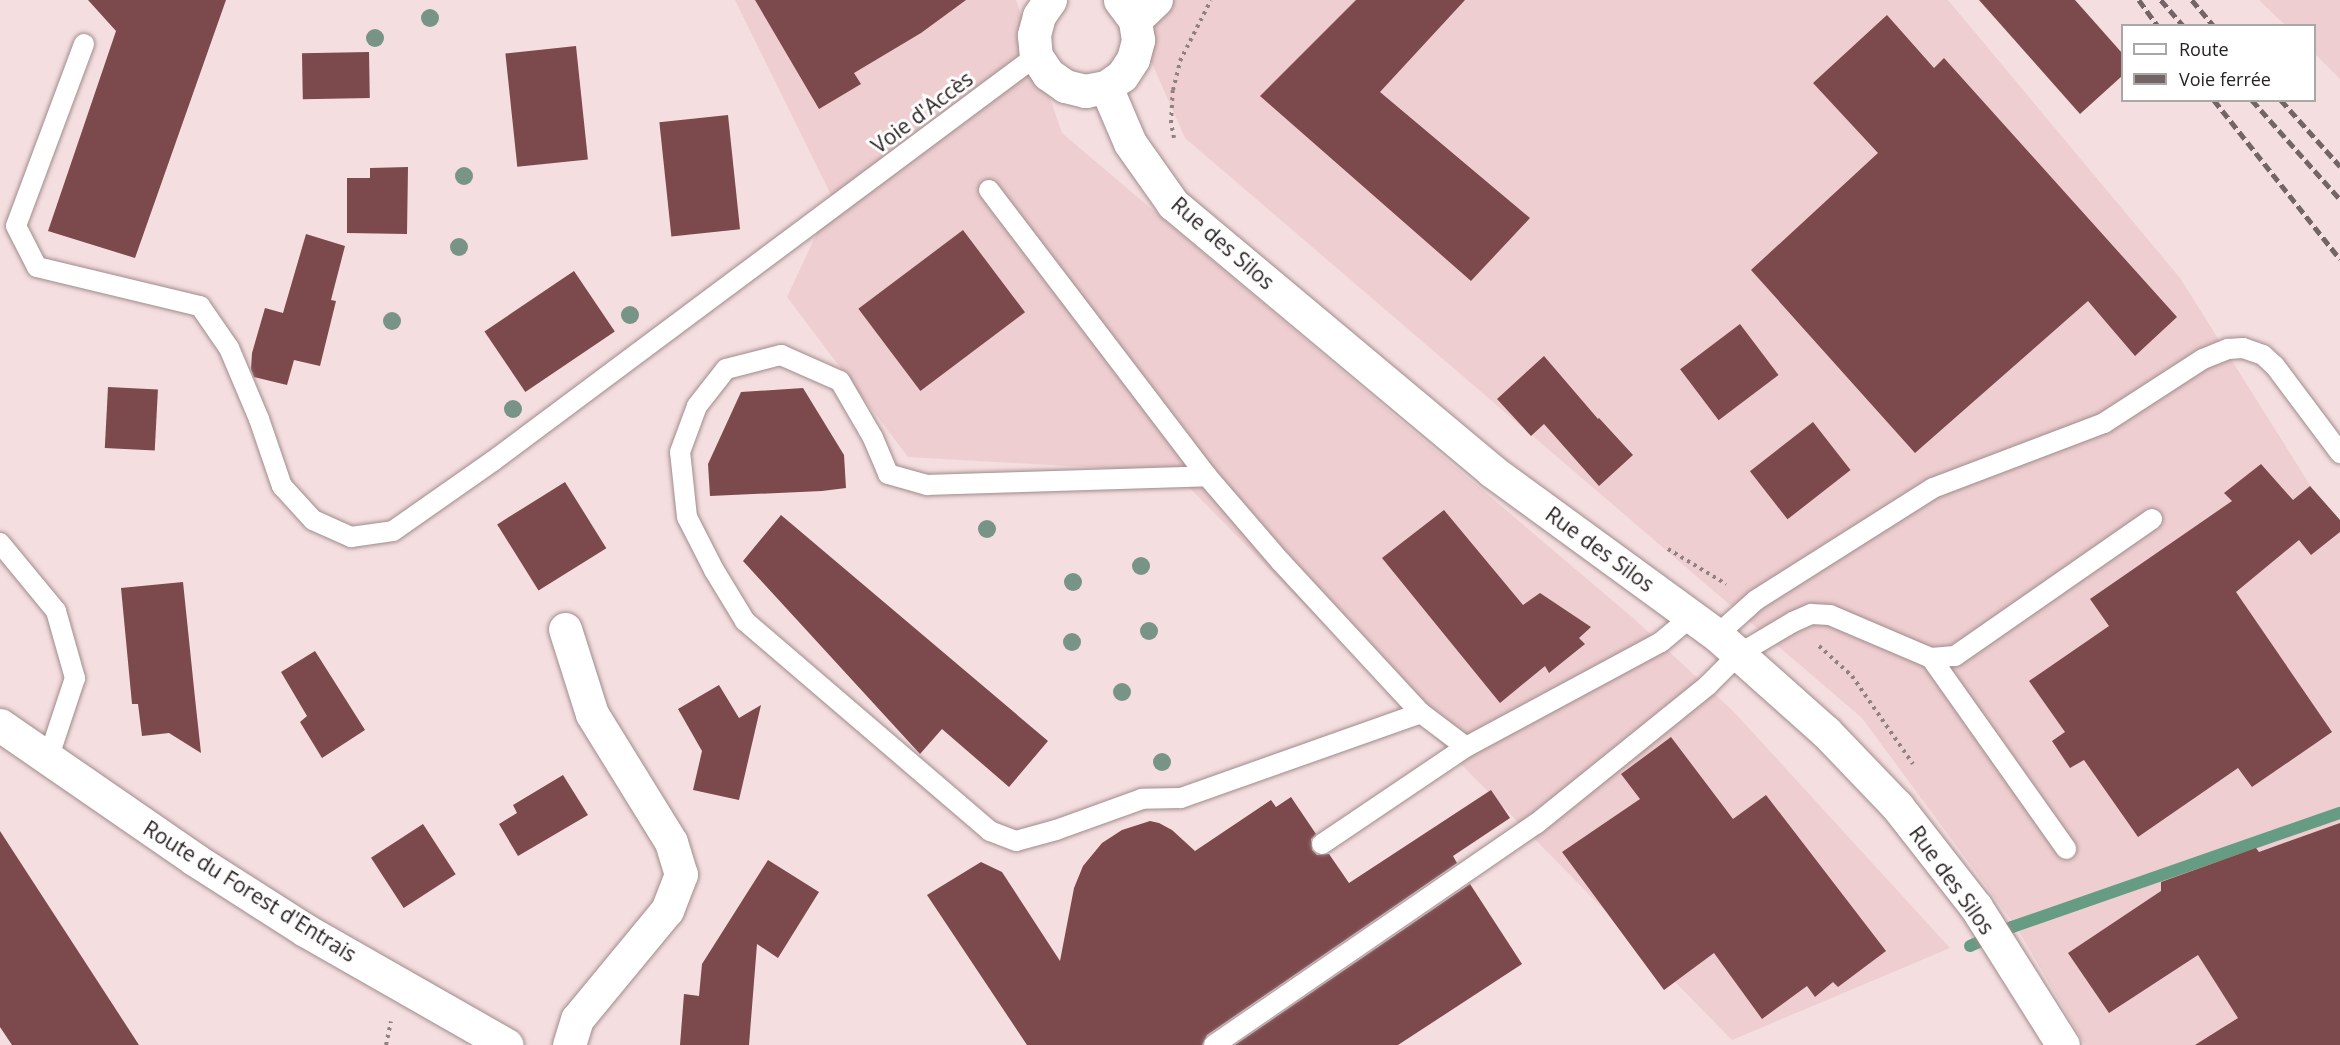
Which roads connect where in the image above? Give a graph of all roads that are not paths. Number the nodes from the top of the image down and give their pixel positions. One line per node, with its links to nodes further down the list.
1 (1050, 0): 4 (street)
2 (1137, 7): 5 (street)
3 (84, 44): 4 (lane, Voie d'Accès)
4 (1036, 56): 5 (street)
5 (1106, 87): 12 (street, Rue des Silos)
6 (989, 190): 8 (lane)
7 (2340, 453): 12 (lane)
8 (1208, 476): 14 (lane); 14 (lane)
9 (2152, 519): 13 (lane)
10 (0, 543): 17 (lane)
11 (565, 629): 21 (street)
12 (1716, 635): 13 (lane); 16 (lane); 22 (lane); 23 (street, Rue des Silos)
13 (1931, 658): 19 (lane)
14 (1421, 713): 16 (lane)
15 (0, 725): 17 (street, Route du Forest d'Entrais)
16 (1466, 747): 18 (lane)
17 (48, 759): 20 (street, Route du Forest d'Entrais)
18 (1322, 843)
19 (2066, 849)
20 (507, 1045)
21 (568, 1045)
22 (1214, 1045)
23 (2063, 1045)

